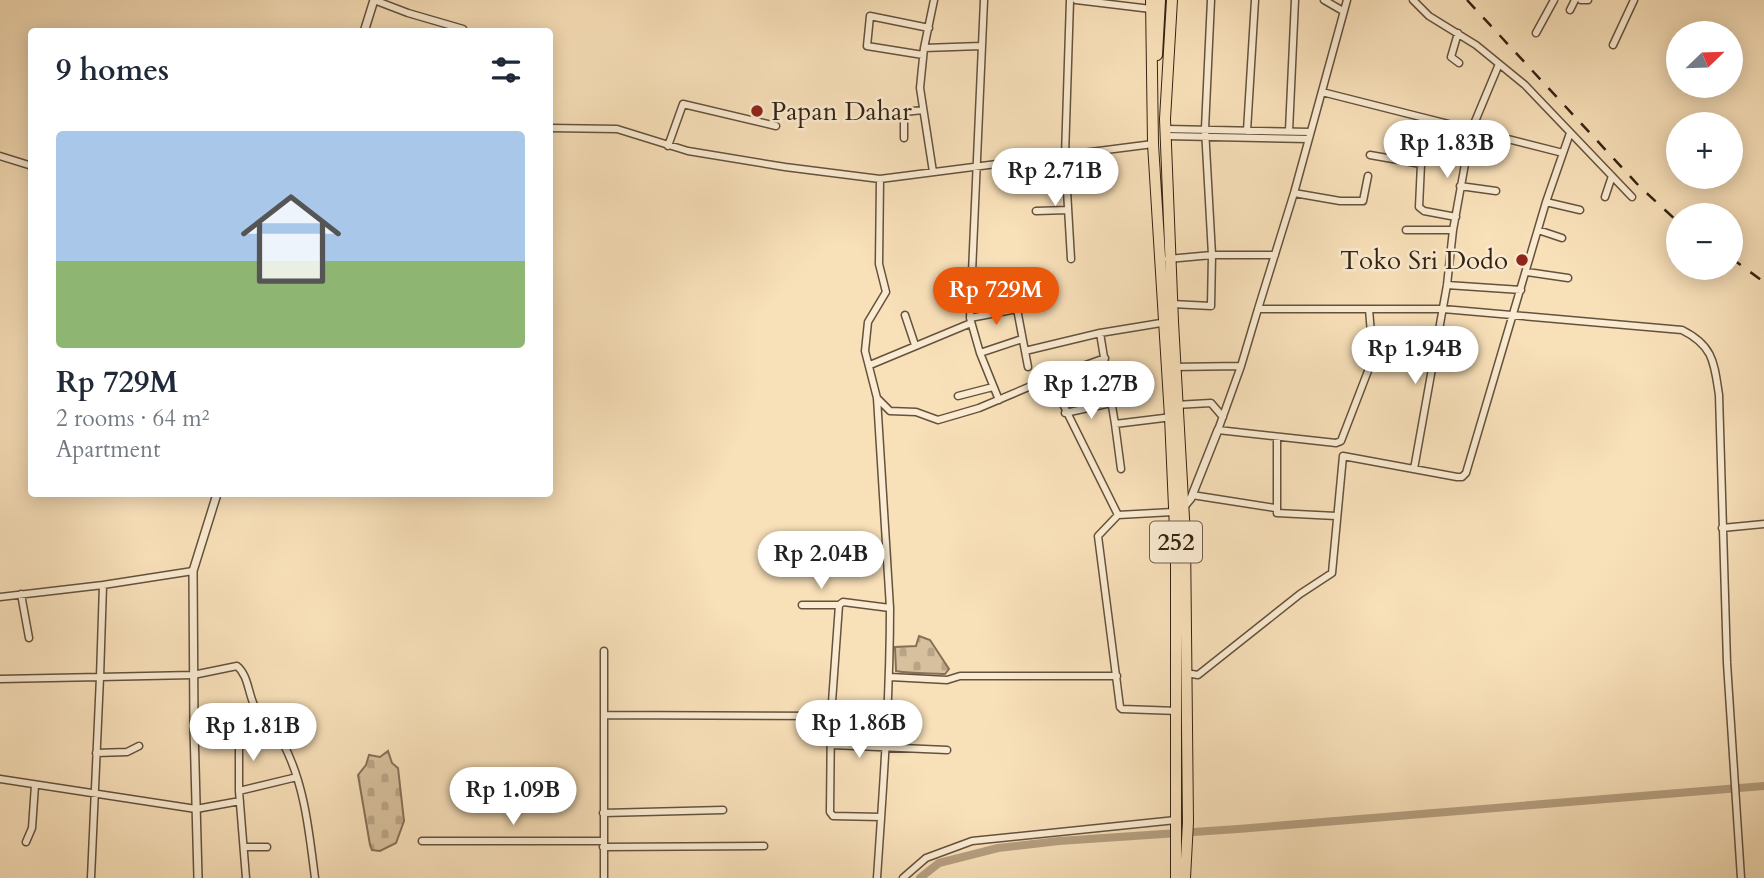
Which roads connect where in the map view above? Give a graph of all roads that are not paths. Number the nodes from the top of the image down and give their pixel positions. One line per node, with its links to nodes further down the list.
1 (374, 0): 23 (street); 24 (street)
2 (934, 0): 25 (street)
3 (984, 0): 30 (street)
4 (1070, 0): 54 (street)
5 (1076, 0): 20 (street)
6 (1160, 0): 26 (main road)
7 (1166, 0): 26 (main road)
8 (1172, 0): 37 (main road, 252)
9 (1211, 0): 44 (street)
10 (1255, 0): 45 (street)
11 (1295, 0): 41 (street)
12 (1324, 0): 22 (street)
13 (1347, 0): 22 (street)
14 (1413, 0): 27 (street)
15 (1554, 0): 28 (street)
16 (1575, 0): 21 (street)
17 (1581, 0): 18 (street)
18 (1588, 0)
19 (1634, 0): 29 (street)
20 (1151, 4): 36 (main road, 252)
21 (1570, 10)
22 (1343, 11): 34 (street)
23 (365, 28)
24 (460, 28)
25 (929, 28): 31 (street); 31 (street)
26 (1162, 31): 36 (main road); 37 (main road)
27 (1458, 33): 32 (street); 33 (street)
28 (1536, 33)
29 (1612, 45)
30 (981, 46): 31 (street); 57 (street)
31 (924, 52): 35 (street)
32 (1459, 63)
33 (1499, 64): 42 (street); 46 (street)
34 (1322, 92): 38 (street); 47 (street)
35 (923, 110): 48 (street); 58 (street)
36 (1152, 110): 49 (main road, 252)
37 (1165, 113): 43 (main road, 252)
38 (1427, 120): 42 (street); 55 (street)
39 (776, 126): 50 (street)
40 (553, 128): 50 (street)
41 (1289, 131): 45 (street); 47 (street)
42 (1471, 131): 51 (street); 62 (street)
43 (1166, 133): 44 (street); 79 (main road, 252)
44 (1206, 133): 45 (street); 76 (street)
45 (1247, 133): 47 (street)
46 (1570, 133): 51 (street); 60 (street)
47 (1309, 136): 64 (street)
48 (904, 138)
49 (1153, 144): 54 (street); 79 (main road, 252)
50 (668, 146): 61 (street)
51 (1563, 153): 67 (street)
52 (1370, 155): 55 (street)
53 (0, 156): 56 (street)
54 (1065, 156): 57 (street); 68 (street)
55 (1421, 164): 71 (street)
56 (28, 165)
57 (975, 167): 58 (street); 90 (street)
58 (933, 172): 61 (street)
59 (1368, 176): 64 (street)
60 (1612, 176): 65 (street); 66 (street)
61 (880, 179): 100 (street)
62 (1460, 186): 63 (street); 71 (street)
63 (1496, 191)
64 (1294, 193): 77 (street)
65 (1605, 197)
66 (1632, 197)
67 (1546, 202): 69 (street); 74 (street)
68 (1068, 210): 70 (street); 78 (street)
69 (1580, 210)
70 (1036, 211)
71 (1455, 217): 73 (street)
72 (1406, 230): 73 (street)
73 (1453, 230): 82 (street)
74 (1538, 230): 75 (street); 80 (street)
75 (1562, 238)
76 (1212, 255): 77 (street); 79 (street); 84 (street)
77 (1275, 255): 85 (street)
78 (1071, 259)
79 (1166, 259): 84 (main road, 252)
80 (1527, 272): 81 (street); 83 (street)
81 (1568, 278)
82 (1447, 285): 83 (street); 87 (street)
83 (1521, 290): 88 (street)
84 (1168, 304): 91 (main road, 252)
85 (1258, 309): 86 (street); 101 (street)
86 (1370, 309): 87 (street); 98 (street)
87 (1443, 309): 88 (street); 99 (street)
88 (1514, 314): 118 (street); 126 (street)
89 (905, 315): 94 (street)
90 (971, 320): 93 (street); 94 (street); 96 (street)
91 (1168, 322): 92 (street); 103 (main road, 252)
92 (1100, 333): 95 (street); 97 (street)
93 (1023, 339): 95 (street); 96 (street)
94 (915, 345): 100 (street)
95 (1025, 351): 102 (street)
96 (980, 353): 105 (street)
97 (1105, 358): 104 (street); 109 (street)
98 (1373, 358): 99 (street); 116 (street)
99 (1434, 358): 118 (street)
100 (870, 365): 107 (street)
101 (1241, 366): 103 (street); 113 (street)
102 (1028, 367)
103 (1171, 367): 110 (main road, 252)
104 (1050, 378): 108 (street); 111 (street)
105 (993, 387): 106 (street); 108 (street)
106 (958, 396)
107 (877, 398): 108 (street); 133 (street)
108 (999, 400)
109 (1111, 403): 111 (street); 114 (street)
110 (1173, 405): 112 (main road, 252); 113 (street)
111 (1065, 413): 123 (street)
112 (1174, 417): 114 (street); 122 (main road, 252)
113 (1223, 417): 115 (street)
114 (1115, 424): 117 (street)
115 (1218, 430): 116 (street); 119 (street)
116 (1277, 438): 121 (street)
117 (1121, 469)
118 (1414, 469): 124 (street)
119 (1192, 495): 121 (street); 122 (street)
120 (216, 497): 127 (street)
121 (1275, 508): 124 (street)
122 (1178, 510): 123 (street); 136 (main road, 252)
123 (1118, 515): 138 (street)
124 (1336, 516): 136 (street)
125 (1764, 524): 126 (street)
126 (1722, 528): 178 (street)
127 (193, 571): 128 (street); 137 (street)
128 (103, 585): 129 (street); 139 (street)
129 (21, 594): 130 (street); 134 (street)
130 (0, 597)
131 (802, 605): 132 (street)
132 (839, 605): 133 (street); 144 (street)
133 (890, 608): 140 (street)
134 (29, 638)
135 (604, 651): 143 (street)
136 (1181, 673): 142 (main road, 252)
137 (193, 675): 139 (street); 145 (street); 157 (street)
138 (1117, 676): 140 (street); 142 (street)
139 (100, 677): 141 (street); 150 (street)
140 (890, 677): 148 (street)
141 (0, 679)
142 (1181, 712): 161 (main road, 252); 163 (main road, 252)
143 (604, 715): 144 (street); 159 (street)
144 (831, 716): 146 (street)
145 (282, 740): 151 (street); 154 (street)
146 (832, 745): 148 (street); 160 (street)
147 (139, 746): 150 (street)
148 (887, 747): 149 (street); 160 (street)
149 (947, 750)
150 (96, 753): 155 (street)
151 (297, 778): 154 (street); 172 (street)
152 (0, 779): 153 (street)
153 (35, 785): 155 (street); 164 (street)
154 (239, 791): 156 (street)
155 (94, 795): 157 (street); 169 (street)
156 (240, 801): 157 (street); 167 (street)
157 (196, 810): 170 (street)
158 (723, 810): 159 (street)
159 (603, 813): 165 (street)
160 (881, 817): 174 (street)
161 (1176, 823): 163 (main road, 252); 175 (street)
162 (422, 841): 165 (street)
163 (1181, 841): 176 (main road, 252); 177 (main road, 252)
164 (26, 842)
165 (603, 844): 166 (street); 173 (street)
166 (764, 846)
167 (244, 847): 168 (street); 171 (street)
168 (267, 847)
169 (91, 878)
170 (198, 878)
171 (246, 878)
172 (315, 878)
173 (604, 878)
174 (877, 878)
175 (903, 878)
176 (1176, 878)
177 (1185, 878)
178 (1741, 878)

